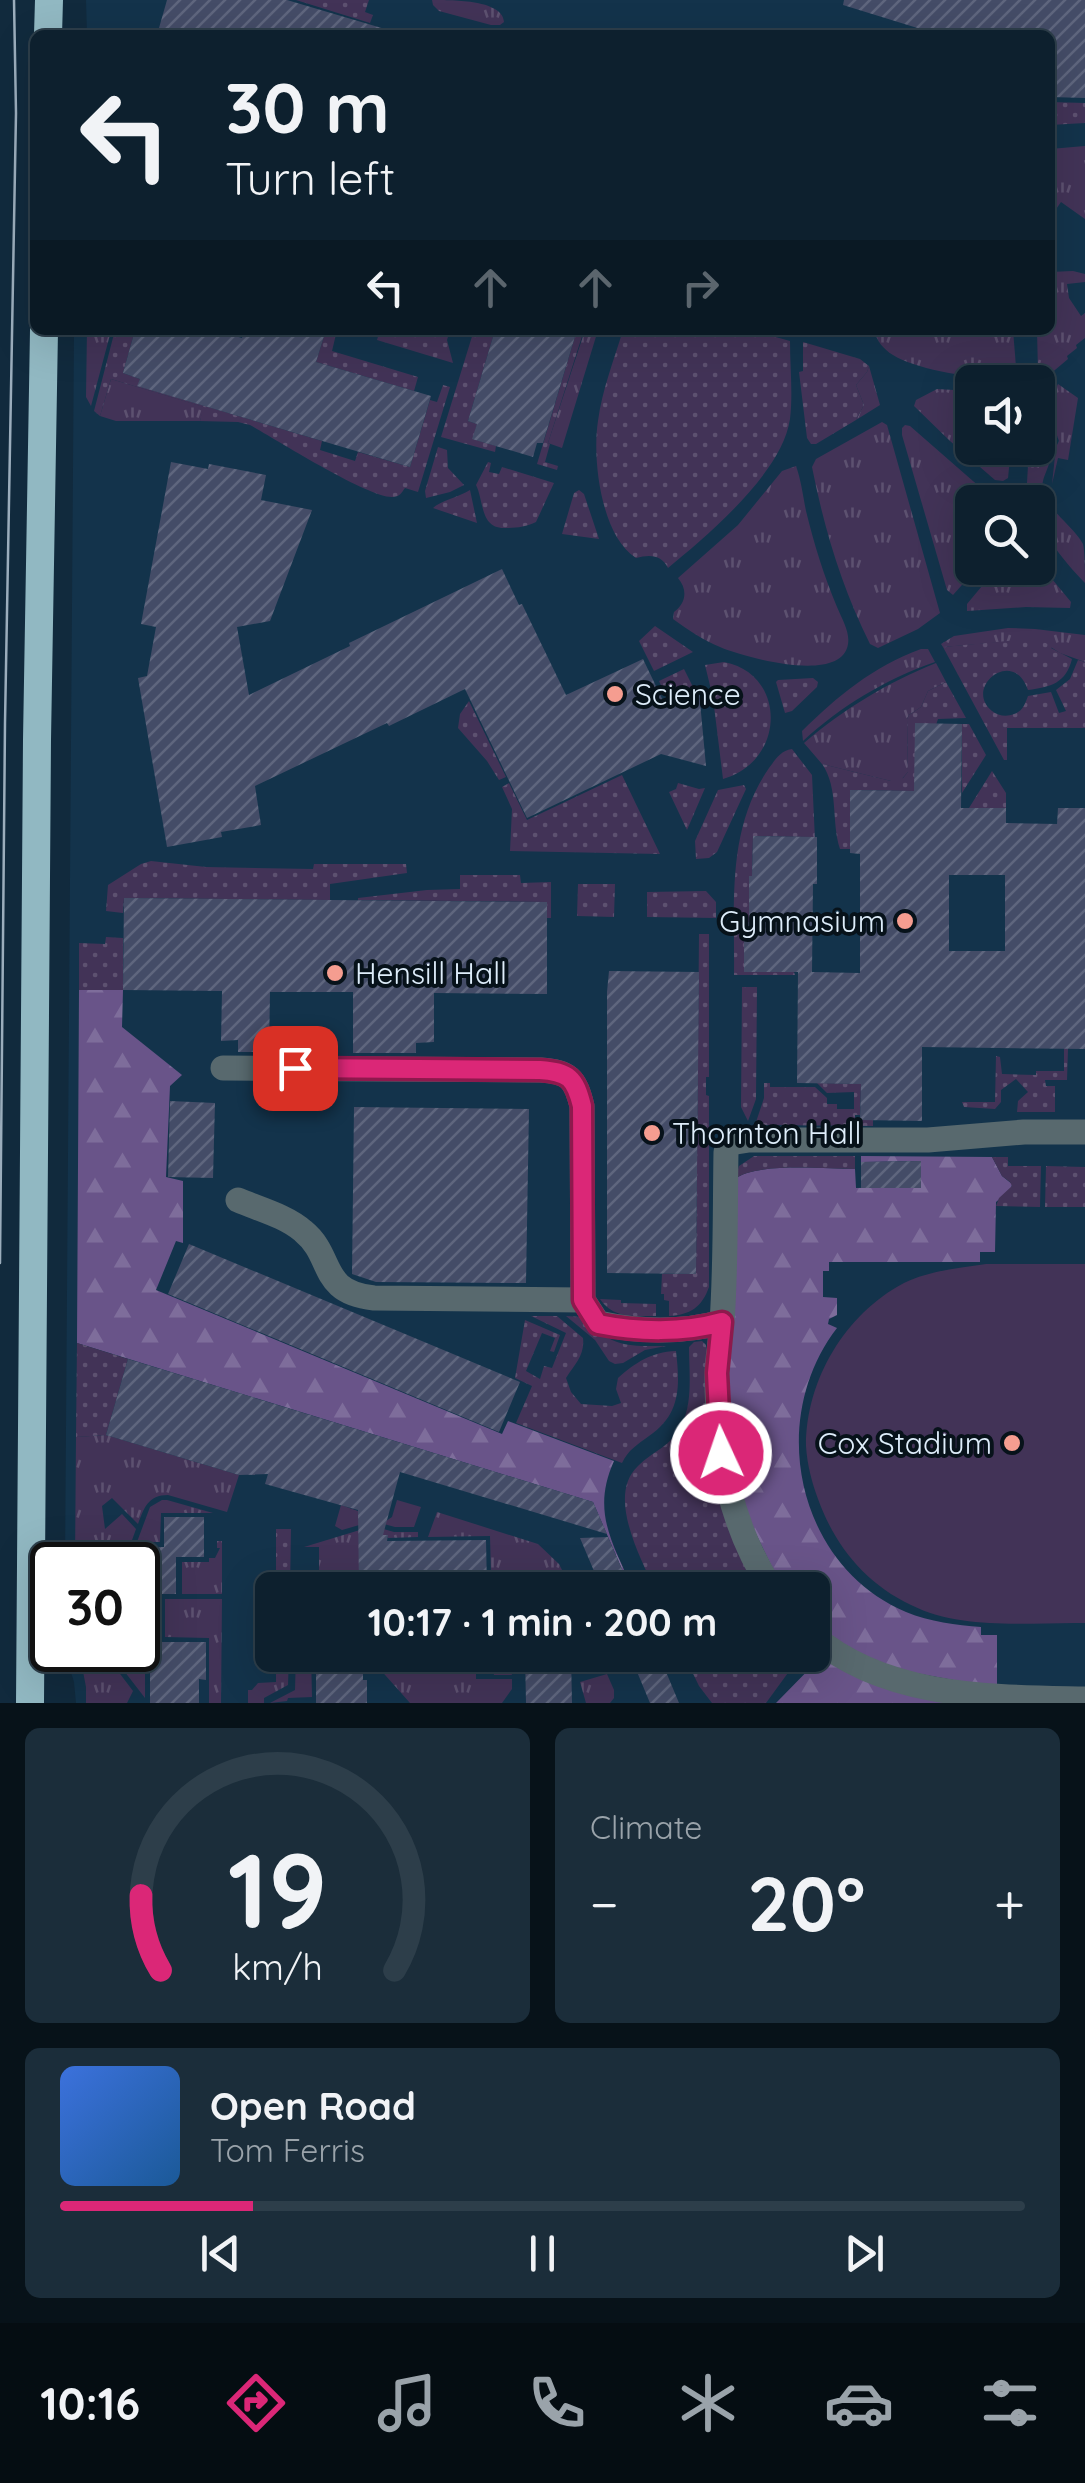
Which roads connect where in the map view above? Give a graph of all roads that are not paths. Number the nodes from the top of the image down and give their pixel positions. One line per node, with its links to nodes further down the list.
1 (49, 0): 2 (highway)
2 (48, 30)
3 (44, 335): 12 (highway)
4 (224, 1068): 7 (street)
5 (1085, 1132): 8 (street)
6 (238, 1200): 7 (street)
7 (583, 1300): 8 (street)
8 (722, 1322): 9 (street)
9 (760, 1572)
10 (830, 1649): 11 (street)
11 (1085, 1699)
12 (30, 1703)

